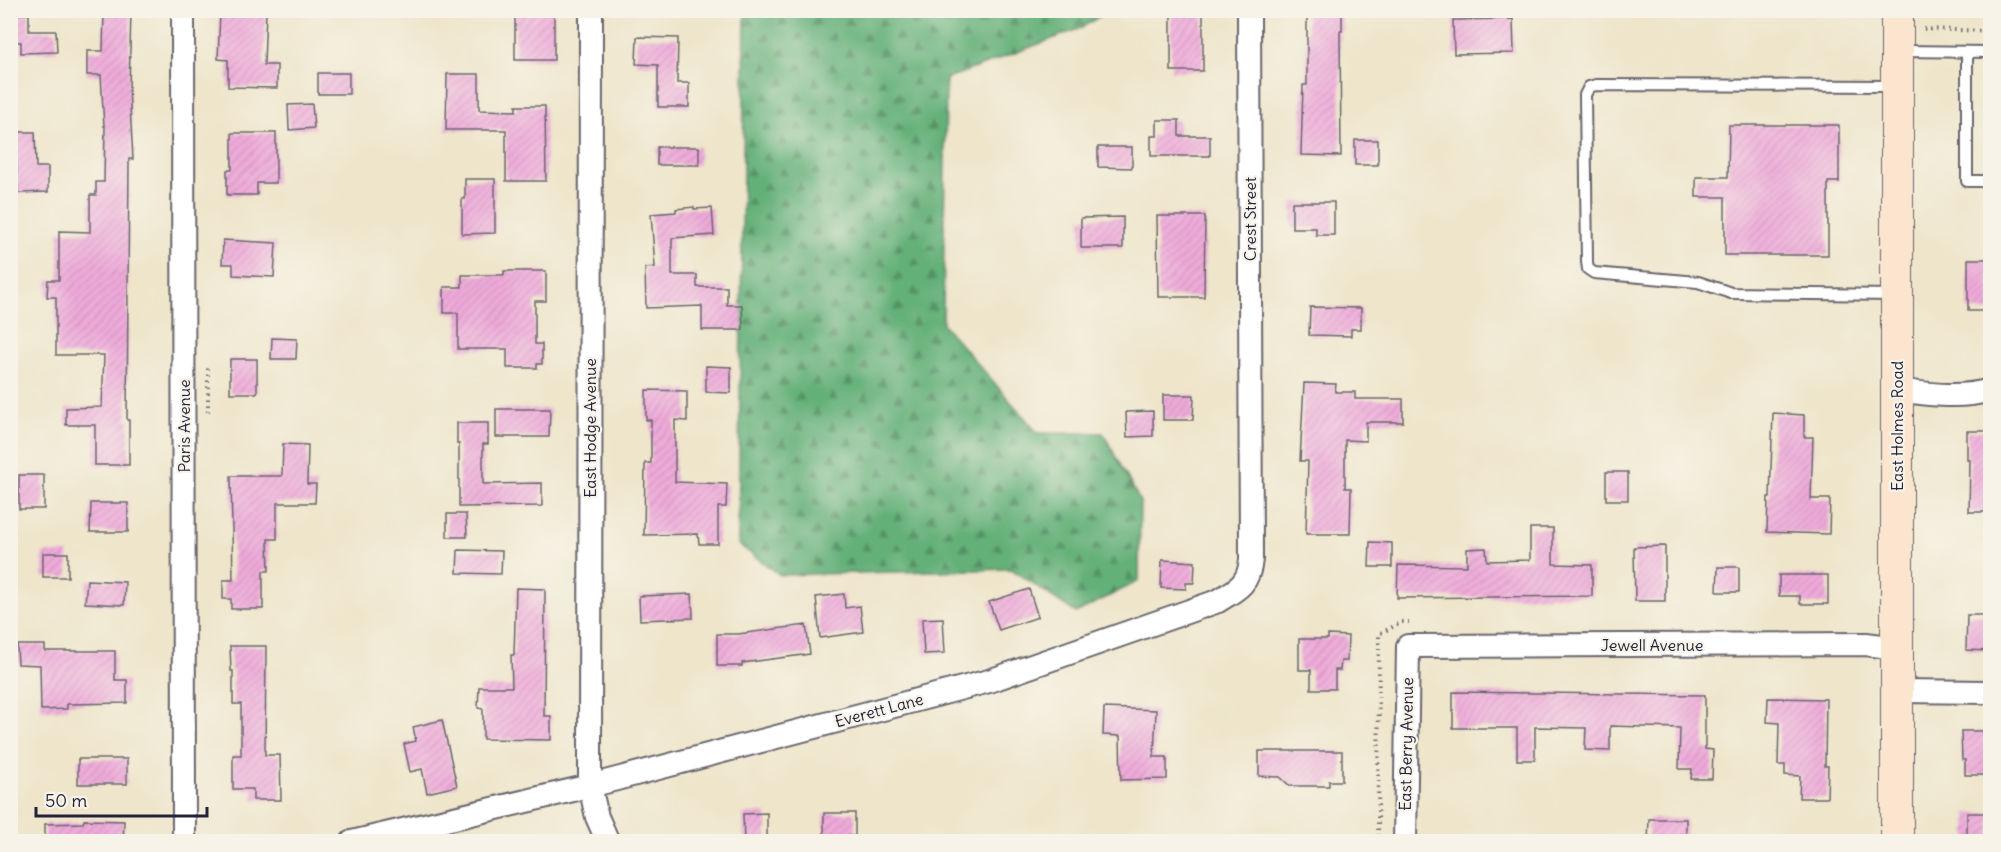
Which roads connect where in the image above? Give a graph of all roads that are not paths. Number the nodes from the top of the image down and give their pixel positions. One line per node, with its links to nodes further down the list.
1 (183, 10): 19 (street, Paris Avenue)
2 (591, 10): 18 (street, East Hodge Avenue)
3 (1249, 10): 13 (street, Crest Street)
4 (1897, 10): 5 (street, East Holmes Road)
5 (1897, 51): 6 (lane); 8 (street, East Holmes Road)
6 (1967, 52): 7 (lane); 9 (lane)
7 (1990, 52)
8 (1897, 86): 10 (street, East Holmes Road); 10 (lane)
9 (1990, 182)
10 (1897, 295): 11 (street, East Holmes Road)
11 (1896, 390): 12 (street); 15 (street, East Holmes Road)
12 (1990, 390)
13 (1251, 428): 18 (street, Everett Lane)
14 (1408, 646): 15 (street, Jewell Avenue); 22 (street, East Berry Avenue)
15 (1897, 648): 16 (street, East Holmes Road)
16 (1898, 691): 17 (street); 23 (street, East Holmes Road)
17 (1990, 692)
18 (590, 786): 20 (street, Everett Lane); 21 (street, East Hodge Avenue)
19 (184, 842)
20 (352, 842)
21 (608, 842)
22 (1405, 842)
23 (1897, 842)

